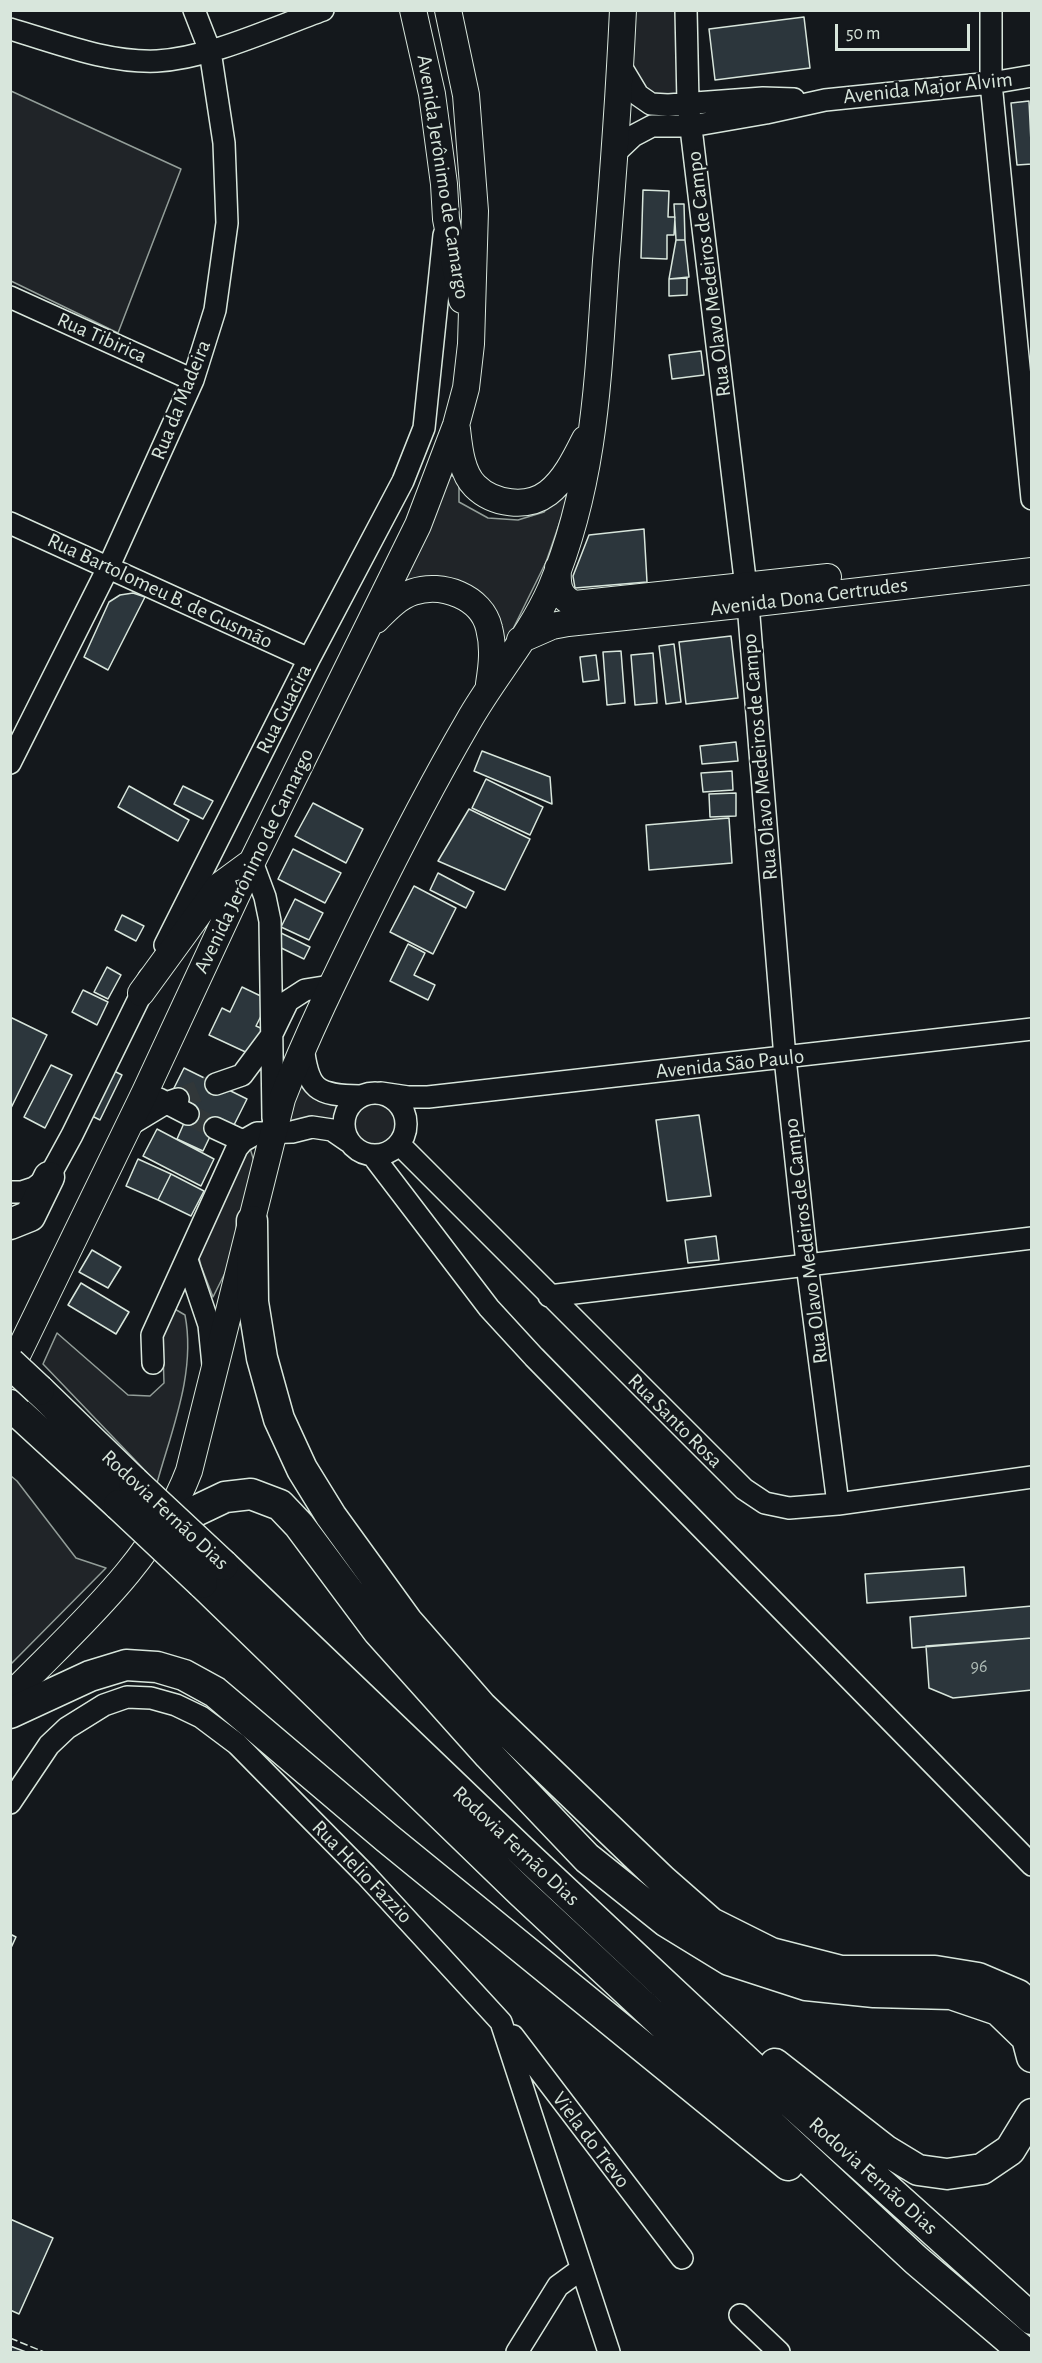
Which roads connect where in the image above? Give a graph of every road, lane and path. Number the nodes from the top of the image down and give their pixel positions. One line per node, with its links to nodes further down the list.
1 (194, 10): 9 (street, Rua da Madeira)
2 (323, 10): 9 (street)
3 (413, 10): 17 (main road, Avenida Jerônimo de Camargo)
4 (448, 10): 19 (main road, Avenida Jerônimo de Camargo)
5 (622, 10): 10 (main road)
6 (686, 10): 14 (street, Rua Olavo Medeiros de Campo)
7 (991, 10): 12 (street)
8 (10, 29): 9 (street)
9 (210, 51): 20 (street, Rua da Madeira)
10 (620, 65): 14 (street, Avenida Major Alvim); 16 (main road)
11 (1032, 76): 12 (street, Avenida Major Alvim)
12 (991, 83): 13 (street, Avenida Major Alvim); 23 (street)
13 (825, 100): 14 (street, Avenida Major Alvim); 15 (street, Avenida Major Alvim)
14 (688, 104): 15 (street, Rua Olavo Medeiros de Campo)
15 (691, 126): 16 (street, Avenida Major Alvim); 29 (street, Rua Olavo Medeiros de Campo)
16 (615, 153): 21 (main road)
17 (446, 219): 19 (main road, Avenida Jerônimo de Camargo); 33 (street, Rua Guacira)
18 (10, 297): 20 (street, Rua Tibirica)
19 (471, 344): 22 (main road, Avenida Jerônimo de Camargo)
20 (193, 380): 27 (street, Rua da Madeira)
21 (594, 424): 22 (main road); 26 (main road)
22 (456, 425): 31 (main road, Avenida Jerônimo de Camargo)
23 (1032, 499)
24 (10, 523): 27 (street, Rua Bartolomeu B. de Gusmão)
25 (1032, 555): 29 (main road, Avenida Dona Gertrudes)
26 (559, 565): 30 (main road); 32 (main road)
27 (109, 566): 33 (street, Rua Bartolomeu B. de Gusmão); 35 (street, Rua da Madeira)
28 (1032, 571): 29 (main road, Avenida Dona Gertrudes)
29 (747, 595): 30 (main road, Avenida Dona Gertrudes); 42 (street, Rua Olavo Medeiros de Campo)
30 (586, 613): 32 (main road, Avenida Dona Gertrudes)
31 (369, 625): 34 (main road); 36 (main road, Avenida Jerônimo de Camargo)
32 (520, 640): 34 (main road)
33 (309, 659): 38 (street, Rua Guacira)
34 (488, 687): 37 (main road)
35 (10, 764)
36 (252, 862): 38 (main road); 40 (street); 63 (main road, Avenida Jerônimo de Camargo)
37 (330, 986): 40 (street); 41 (main road)
38 (141, 993): 53 (street, Rua Guacira)
39 (1032, 1029): 42 (street, Avenida São Paulo)
40 (271, 1036): 43 (street); 48 (street)
41 (303, 1046): 45 (street); 48 (main road)
42 (785, 1058): 46 (street, Avenida São Paulo); 59 (street, Rua Olavo Medeiros de Campo)
43 (216, 1084)
44 (381, 1093): 45 (street); 46 (street, Avenida São Paulo); 49 (street)
45 (360, 1096): 51 (street)
46 (429, 1097): 49 (street)
47 (214, 1128): 50 (street)
48 (274, 1133): 50 (street); 51 (street); 55 (main road)
49 (403, 1134): 52 (street); 60 (street, Rua Santo Rosa)
50 (243, 1141): 58 (street)
51 (348, 1141): 52 (street)
52 (373, 1155): 75 (street)
53 (49, 1177): 54 (street); 56 (highway)
54 (10, 1192)
55 (252, 1221): 64 (main road); 76 (highway)
56 (10, 1224)
57 (1032, 1238): 59 (street)
58 (187, 1260): 62 (street); 64 (street)
59 (807, 1264): 60 (street); 68 (street, Rua Olavo Medeiros de Campo)
60 (549, 1296): 68 (street, Rua Santo Rosa)
61 (10, 1363): 67 (highway, Rodovia Fernão Dias, bridge)
62 (153, 1363)
63 (10, 1370)
64 (213, 1371): 69 (main road)
65 (17, 1412): 67 (highway, Rodovia Fernão Dias)
66 (1032, 1477): 68 (street, Rua Santo Rosa)
67 (126, 1493): 70 (highway, Rodovia Fernão Dias, bridge)
68 (838, 1504)
69 (162, 1527): 71 (main road); 78 (highway)
70 (212, 1574): 74 (highway, Rodovia Fernão Dias); 81 (highway, Rodovia Fernão Dias)
71 (10, 1696)
72 (10, 1713): 81 (highway)
73 (10, 1803): 77 (street, Rua Helio Fazzio)
74 (526, 1856): 79 (highway); 84 (highway, Rodovia Fernão Dias)
75 (1032, 1865)
76 (1032, 2008)
77 (501, 2022): 80 (street, Viela do Trevo); 82 (street, Rua Helio Fazzio)
78 (1032, 2057)
79 (1032, 2114)
80 (682, 2258)
81 (916, 2260): 88 (highway, Rodovia Fernão Dias)
82 (580, 2270): 85 (street); 86 (street, Rua Helio Fazzio)
83 (740, 2315): 87 (street)
84 (1032, 2319)
85 (517, 2352)
86 (609, 2352)
87 (779, 2352)
88 (1024, 2352)

